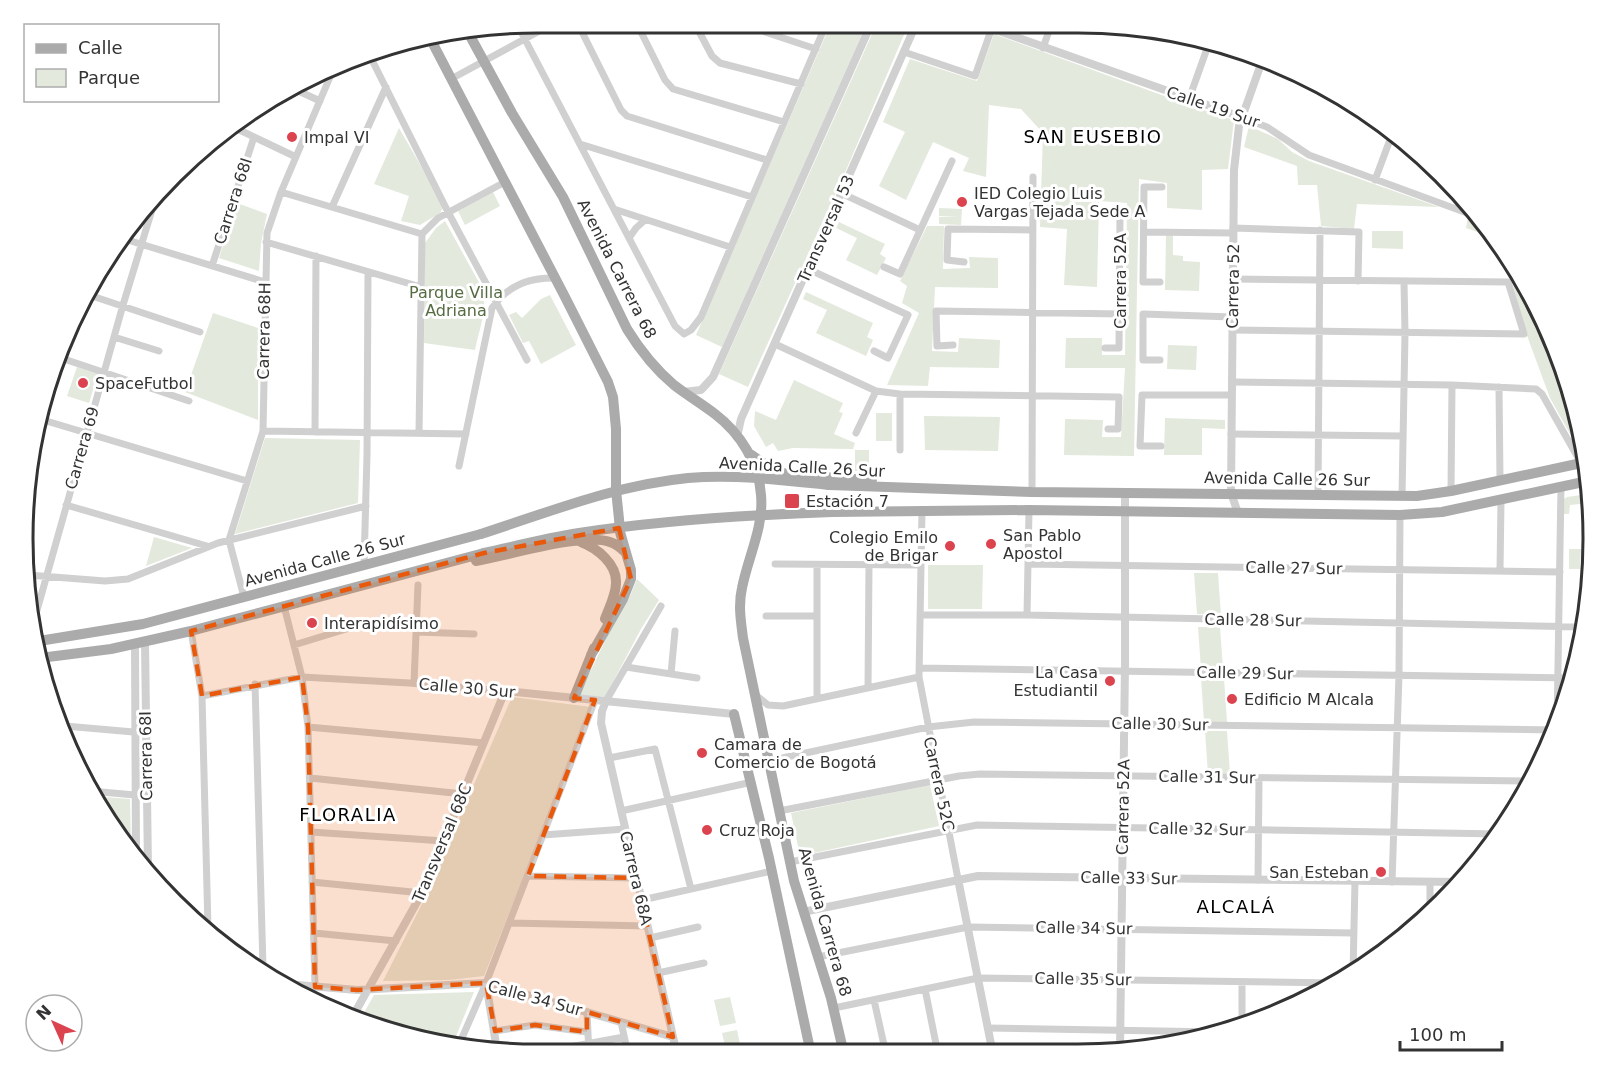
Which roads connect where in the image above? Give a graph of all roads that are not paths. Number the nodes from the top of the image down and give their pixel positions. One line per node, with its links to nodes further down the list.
1 (522, 33): 14 (street)
2 (536, 33): 14 (street)
3 (583, 33): 37 (street)
4 (642, 33): 31 (street)
5 (700, 33): 25 (street)
6 (775, 33): 17 (street)
7 (823, 33): 17 (street)
8 (867, 33): 103 (street)
9 (912, 33): 19 (street, Transversal 53)
10 (990, 33): 19 (street)
11 (1009, 33): 16 (street, Calle 19 Sur)
12 (1048, 33): 16 (street)
13 (471, 37): 21 (main road, Avenida Carrera 68)
14 (525, 39): 21 (street); 35 (street)
15 (433, 44): 24 (main road)
16 (1043, 48): 28 (street, Calle 19 Sur)
17 (816, 49): 25 (street)
18 (1206, 50): 28 (street)
19 (904, 52): 44 (street, Transversal 53)
20 (373, 61): 26 (street)
21 (483, 62): 24 (street); 103 (main road, Avenida Carrera 68)
22 (1260, 67): 30 (street, Carrera 52)
23 (330, 78): 29 (street, Carrera 68H)
24 (452, 79): 41 (main road)
25 (801, 84): 31 (street)
26 (386, 87): 46 (street); 48 (street)
27 (301, 92): 29 (street)
28 (1189, 99): 30 (street, Calle 19 Sur)
29 (320, 101): 36 (street, Carrera 68H)
30 (1241, 117): 40 (street, Calle 19 Sur); 56 (street, Carrera 52)
31 (784, 122): 37 (street)
32 (240, 130): 33 (street)
33 (254, 137): 36 (street); 66 (street, Carrera 68I)
34 (1390, 141): 40 (street)
35 (580, 144): 45 (street); 47 (street)
36 (296, 157): 43 (street, Carrera 68H)
37 (767, 160): 45 (street)
38 (952, 160): 53 (street)
39 (1034, 177): 54 (street)
40 (1375, 180): 49 (street, Calle 19 Sur)
41 (505, 182): 48 (street); 70 (main road)
42 (1162, 187): 57 (street, Carrera 52A)
43 (281, 192): 46 (street); 61 (street, Carrera 68H)
44 (841, 194): 53 (street); 68 (street, Transversal 53)
45 (752, 197): 63 (street)
46 (332, 207): 58 (street)
47 (614, 209): 52 (street); 59 (street)
48 (448, 212): 58 (street); 79 (street)
49 (1463, 212)
50 (1104, 213): 82 (street, Carrera 52A)
51 (151, 214): 62 (street, Carrera 69)
52 (645, 220): 59 (street); 63 (street)
53 (920, 230): 67 (street)
54 (1033, 230): 65 (street); 81 (street)
55 (1320, 230): 56 (street); 72 (street); 73 (street)
56 (1233, 231): 57 (street); 71 (street, Carrera 52)
57 (1144, 232): 75 (street, Carrera 52A)
58 (422, 234): 77 (street)
59 (629, 238): 63 (street)
60 (130, 241): 62 (street)
61 (266, 242): 64 (street); 74 (street, Carrera 68H)
62 (142, 244): 66 (street); 80 (street, Carrera 69)
63 (730, 248)
64 (316, 256): 69 (street); 112 (street)
65 (964, 262)
66 (213, 266): 74 (street)
67 (884, 267)
68 (808, 269): 89 (street, Transversal 53); 93 (street)
69 (368, 272): 77 (street); 113 (street)
70 (556, 278): 79 (street); 150 (main road)
71 (1233, 279): 72 (street); 83 (street, Carrera 52)
72 (1320, 281): 73 (street); 86 (street)
73 (1358, 281): 76 (street)
74 (265, 282): 111 (street, Carrera 68H)
75 (1160, 282)
76 (1404, 282): 87 (street); 87 (street)
77 (421, 287): 114 (street)
78 (95, 297): 80 (street)
79 (496, 302): 95 (street); 116 (street)
80 (123, 305): 85 (street); 88 (street, Carrera 69)
81 (1032, 312): 82 (street); 90 (street); 107 (street)
82 (1120, 314): 91 (street, Carrera 52A)
83 (1232, 316): 84 (street, Carrera 52); 96 (street, Carrera 52A)
84 (1232, 330): 86 (street); 98 (street, Carrera 52)
85 (200, 332)
86 (1319, 332): 87 (street); 99 (street)
87 (1405, 333): 100 (street)
88 (114, 337): 92 (street); 97 (street, Carrera 69)
89 (775, 344): 104 (street); 121 (street, Transversal 53)
90 (953, 345)
91 (1105, 348)
92 (159, 351)
93 (874, 351)
94 (66, 360): 97 (street)
95 (527, 360)
96 (1160, 360)
97 (104, 372): 108 (street); 115 (street, Carrera 69)
98 (1232, 382): 99 (street); 106 (street, Carrera 52)
99 (1319, 383): 100 (street); 119 (street)
100 (1404, 385): 101 (street); 120 (street)
101 (1452, 385): 102 (street); 133 (street)
102 (1499, 387): 124 (street); 128 (street)
103 (683, 392): 121 (main road, Avenida Carrera 68)
104 (876, 392): 105 (street); 117 (street)
105 (900, 394): 107 (street); 123 (street)
106 (1232, 395): 118 (street, Carrera 52); 122 (street)
107 (1032, 396): 110 (street); 134 (street)
108 (189, 401)
109 (47, 421): 115 (street)
110 (1108, 429)
111 (263, 431): 112 (street); 129 (street, Carrera 68H)
112 (315, 432): 113 (street)
113 (367, 433): 114 (street); 141 (street)
114 (419, 433): 116 (street)
115 (86, 434): 129 (street); 140 (street, Carrera 69)
116 (466, 434): 127 (street)
117 (856, 434)
118 (1231, 434): 119 (street); 136 (street, Carrera 52)
119 (1318, 435): 120 (street); 137 (street)
120 (1403, 436): 138 (street)
121 (737, 437): 125 (main road, Avenida Carrera 68)
122 (1161, 446)
123 (900, 450)
124 (1575, 450)
125 (749, 454): 132 (main road); 201 (main road, Avenida Carrera 68)
126 (1577, 464): 128 (main road, Avenida Calle 26 Sur)
127 (459, 466)
128 (1500, 480): 133 (main road, Avenida Calle 26 Sur)
129 (247, 481): 147 (street, Carrera 68H)
130 (1580, 483): 131 (main road, Avenida Calle 26 Sur)
131 (1561, 487): 139 (main road, Avenida Calle 26 Sur); 161 (street)
132 (962, 490): 134 (main road, Avenida Calle 26 Sur); 153 (main road, Avenida Calle 26 Sur, bridge)
133 (1450, 491): 138 (main road, Avenida Calle 26 Sur)
134 (1032, 492): 135 (main road, Avenida Calle 26 Sur)
135 (1125, 492): 136 (main road, Avenida Calle 26 Sur); 144 (street, Carrera 52A)
136 (1231, 493): 137 (main road, Avenida Calle 26 Sur); 145 (street, Carrera 52)
137 (1318, 495): 138 (main road, Avenida Calle 26 Sur)
138 (1402, 496)
139 (1501, 500): 146 (main road, Avenida Calle 26 Sur); 160 (street)
140 (66, 505): 149 (street); 163 (street, Carrera 69)
141 (366, 506): 147 (street); 153 (street)
142 (922, 510): 143 (main road, Avenida Calle 26 Sur); 156 (street, Carrera 52C); 158 (main road, Avenida Calle 26 Sur, bridge)
143 (1029, 510): 144 (main road, Avenida Calle 26 Sur); 152 (street)
144 (1125, 511): 145 (main road, Avenida Calle 26 Sur); 157 (street, Carrera 52A)
145 (1238, 513): 146 (main road, Avenida Calle 26 Sur)
146 (1400, 515): 159 (street)
147 (229, 540): 149 (street); 165 (street)
148 (578, 541): 150 (main road); 158 (main road); 185 (main road)
149 (208, 546): 163 (street)
150 (626, 553): 185 (main road)
151 (775, 564): 154 (street)
152 (1028, 564): 157 (street, Calle 27 Sur); 170 (street)
153 (364, 565): 165 (main road, Avenida Calle 26 Sur)
154 (817, 565): 155 (street); 172 (street)
155 (868, 565): 156 (street); 199 (street)
156 (921, 565): 169 (street, Carrera 52C)
157 (1125, 566): 159 (street, Calle 27 Sur); 173 (street, Carrera 52A)
158 (422, 570): 167 (main road, Avenida Calle 26 Sur)
159 (1400, 570): 160 (street, Calle 27 Sur); 174 (street)
160 (1500, 571): 161 (street, Calle 27 Sur)
161 (1560, 572): 176 (street)
162 (34, 575): 163 (street)
163 (45, 576): 166 (street, Carrera 69)
164 (418, 585): 180 (street)
165 (244, 597): 182 (main road, Avenida Calle 26 Sur)
166 (37, 606)
167 (284, 606): 178 (main road, Avenida Calle 26 Sur); 184 (street)
168 (661, 606): 187 (street)
169 (920, 615): 170 (street, Calle 28 Sur); 188 (street, Carrera 52C)
170 (1027, 615): 173 (street, Calle 28 Sur)
171 (766, 616): 172 (street)
172 (817, 616): 205 (street)
173 (1125, 618): 174 (street, Calle 28 Sur); 189 (street, Carrera 52A)
174 (1400, 623): 176 (street, Calle 28 Sur); 191 (street)
175 (383, 624): 184 (street)
176 (1559, 626): 177 (street, Calle 28 Sur); 195 (street)
177 (1575, 627)
178 (191, 631): 183 (main road, Avenida Calle 26 Sur); 202 (street)
179 (675, 631): 190 (street)
180 (416, 632): 181 (street); 197 (street)
181 (474, 634)
182 (44, 640)
183 (140, 643): 186 (main road, Avenida Calle 26 Sur); 215 (street, Carrera 68I); 216 (street, Carrera 68I)
184 (294, 645): 192 (street)
185 (591, 655): 204 (main road)
186 (47, 657)
187 (626, 667): 190 (street); 207 (street)
188 (919, 668): 189 (street, Calle 29 Sur); 193 (street, Carrera 52C)
189 (1125, 671): 191 (street, Calle 29 Sur); 209 (street, Carrera 52A)
190 (671, 674): 194 (street)
191 (1399, 675): 195 (street, Calle 29 Sur); 213 (street)
192 (302, 676): 197 (street, Calle 30 Sur); 198 (street, Calle 30 Sur); 211 (street)
193 (919, 677): 199 (street); 212 (street, Carrera 52C)
194 (697, 678)
195 (1558, 678): 196 (street, Calle 29 Sur); 203 (street)
196 (1563, 678)
197 (414, 683): 200 (street, Calle 30 Sur)
198 (255, 684): 202 (street, Calle 30 Sur); 273 (street)
199 (868, 688): 205 (street)
200 (505, 691): 204 (street, Calle 30 Sur); 217 (street, Transversal 68C)
201 (754, 693): 205 (street); 219 (main road, Avenida Carrera 68)
202 (202, 696): 262 (street)
203 (1558, 696)
204 (574, 698): 206 (street, Calle 30 Sur)
205 (817, 699)
206 (595, 700): 207 (street, Calle 30 Sur); 241 (street)
207 (606, 701): 208 (street, Calle 30 Sur); 218 (street, Carrera 68A)
208 (734, 714): 226 (main road)
209 (1124, 724): 212 (street, Calle 30 Sur); 213 (street, Calle 30 Sur); 220 (street, Carrera 52A)
210 (69, 726): 215 (street)
211 (308, 727): 217 (street); 221 (street)
212 (928, 727): 219 (street, Calle 30 Sur); 223 (street, Carrera 52C)
213 (1398, 728): 214 (street, Calle 30 Sur); 224 (street)
214 (1546, 728)
215 (134, 732): 216 (street); 229 (street, Carrera 68I)
216 (145, 733): 230 (street, Carrera 68I)
217 (484, 743): 228 (street, Transversal 68C)
218 (609, 758): 231 (street); 232 (street, Carrera 68A)
219 (768, 761): 233 (main road, Avenida Carrera 68)
220 (1124, 776): 222 (street, Calle 31 Sur); 223 (street, Calle 31 Sur); 234 (street, Carrera 52A)
221 (310, 778): 228 (street); 238 (street)
222 (1259, 778): 224 (street, Calle 31 Sur); 237 (street)
223 (939, 780): 233 (street, Calle 31 Sur); 236 (street, Carrera 52C)
224 (1396, 780): 225 (street, Calle 31 Sur); 239 (street)
225 (1520, 782)
226 (752, 783): 231 (street); 246 (main road)
227 (102, 792): 229 (street)
228 (463, 794): 242 (street, Transversal 68C)
229 (134, 795): 230 (street); 243 (street, Carrera 68I)
230 (146, 795): 244 (street, Carrera 68I)
231 (668, 801): 232 (street); 257 (street)
232 (621, 811): 235 (street, Carrera 68A)
233 (779, 811): 245 (main road, Avenida Carrera 68)
234 (1123, 828): 236 (street, Calle 32 Sur); 237 (street, Calle 32 Sur); 249 (street, Carrera 52A)
235 (625, 829): 241 (street); 248 (street, Carrera 68A)
236 (949, 830): 245 (street, Calle 32 Sur); 250 (street, Carrera 52C)
237 (1258, 830): 239 (street, Calle 32 Sur); 251 (street)
238 (311, 832): 242 (street); 253 (street)
239 (1394, 832): 240 (street, Calle 32 Sur); 254 (street)
240 (1488, 834)
241 (543, 835): 247 (street)
242 (444, 841): 258 (street, Transversal 68C)
243 (136, 844)
244 (148, 859)
245 (790, 862): 261 (main road, Avenida Carrera 68)
246 (772, 871): 257 (street); 305 (main road)
247 (528, 876): 248 (street); 263 (street)
248 (636, 878): 259 (street, Carrera 68A)
249 (1122, 878): 250 (street, Calle 33 Sur); 251 (street, Calle 33 Sur); 267 (street, Carrera 52A)
250 (958, 879): 261 (street, Calle 33 Sur); 266 (street, Carrera 52C)
251 (1258, 880): 252 (street, Calle 33 Sur)
252 (1355, 881): 254 (street, Calle 33 Sur); 269 (street)
253 (312, 882): 258 (street); 268 (street)
254 (1392, 882): 255 (street, Calle 33 Sur)
255 (1430, 882): 256 (street, Calle 33 Sur); 260 (street)
256 (1448, 882)
257 (691, 889): 259 (street)
258 (422, 893): 271 (street, Transversal 68C)
259 (642, 900): 264 (street, Carrera 68A)
260 (1430, 901)
261 (803, 912): 272 (main road, Avenida Carrera 68)
262 (208, 921)
263 (510, 923): 264 (street); 280 (street)
264 (647, 926): 270 (street, Carrera 68A)
265 (698, 927): 270 (street)
266 (968, 927): 267 (street, Calle 34 Sur); 272 (street, Calle 34 Sur); 277 (street, Carrera 52C)
267 (1122, 929): 269 (street, Calle 34 Sur); 278 (street, Carrera 52A)
268 (314, 933): 271 (street); 283 (street)
269 (1354, 933): 274 (street)
270 (650, 938): 276 (street, Carrera 68A)
271 (396, 941): 284 (street, Transversal 68C)
272 (818, 957): 287 (main road, Avenida Carrera 68)
273 (263, 962)
274 (1353, 962)
275 (704, 963): 276 (street)
276 (658, 972): 298 (street, Carrera 68A)
277 (978, 978): 278 (street, Calle 35 Sur); 285 (street, Calle 35 Sur); 292 (street, Carrera 52C)
278 (1121, 980): 279 (street, Calle 35 Sur); 293 (street, Carrera 52A)
279 (1242, 982): 281 (street, Calle 35 Sur); 290 (street)
280 (486, 983): 284 (street, Calle 34 Sur); 289 (street, Calle 34 Sur); 294 (street); 299 (street)
281 (1318, 983)
282 (304, 986): 283 (street, Calle 34 Sur)
283 (315, 987): 284 (street, Calle 34 Sur)
284 (369, 989): 288 (street, Transversal 68C)
285 (925, 989): 286 (street, Calle 35 Sur); 308 (street)
286 (874, 1000): 287 (street, Calle 35 Sur); 307 (street)
287 (834, 1008): 306 (main road, Avenida Carrera 68)
288 (357, 1010)
289 (587, 1012): 291 (street, Calle 34 Sur); 296 (street)
290 (1242, 1016)
291 (621, 1022): 297 (street); 298 (street, Calle 34 Sur)
292 (988, 1028): 293 (street); 309 (street, Carrera 52C)
293 (1121, 1030): 295 (street); 301 (street, Carrera 52A)
294 (495, 1031): 296 (street); 300 (street)
295 (1188, 1031)
296 (587, 1032): 302 (street)
297 (624, 1037): 302 (street); 303 (street)
298 (673, 1037): 304 (street, Carrera 68A)
299 (462, 1038)
300 (496, 1042)
301 (1120, 1042)
302 (587, 1044)
303 (626, 1044)
304 (675, 1044)
305 (809, 1044)
306 (842, 1044)
307 (884, 1044)
308 (936, 1044)
309 (991, 1044)

